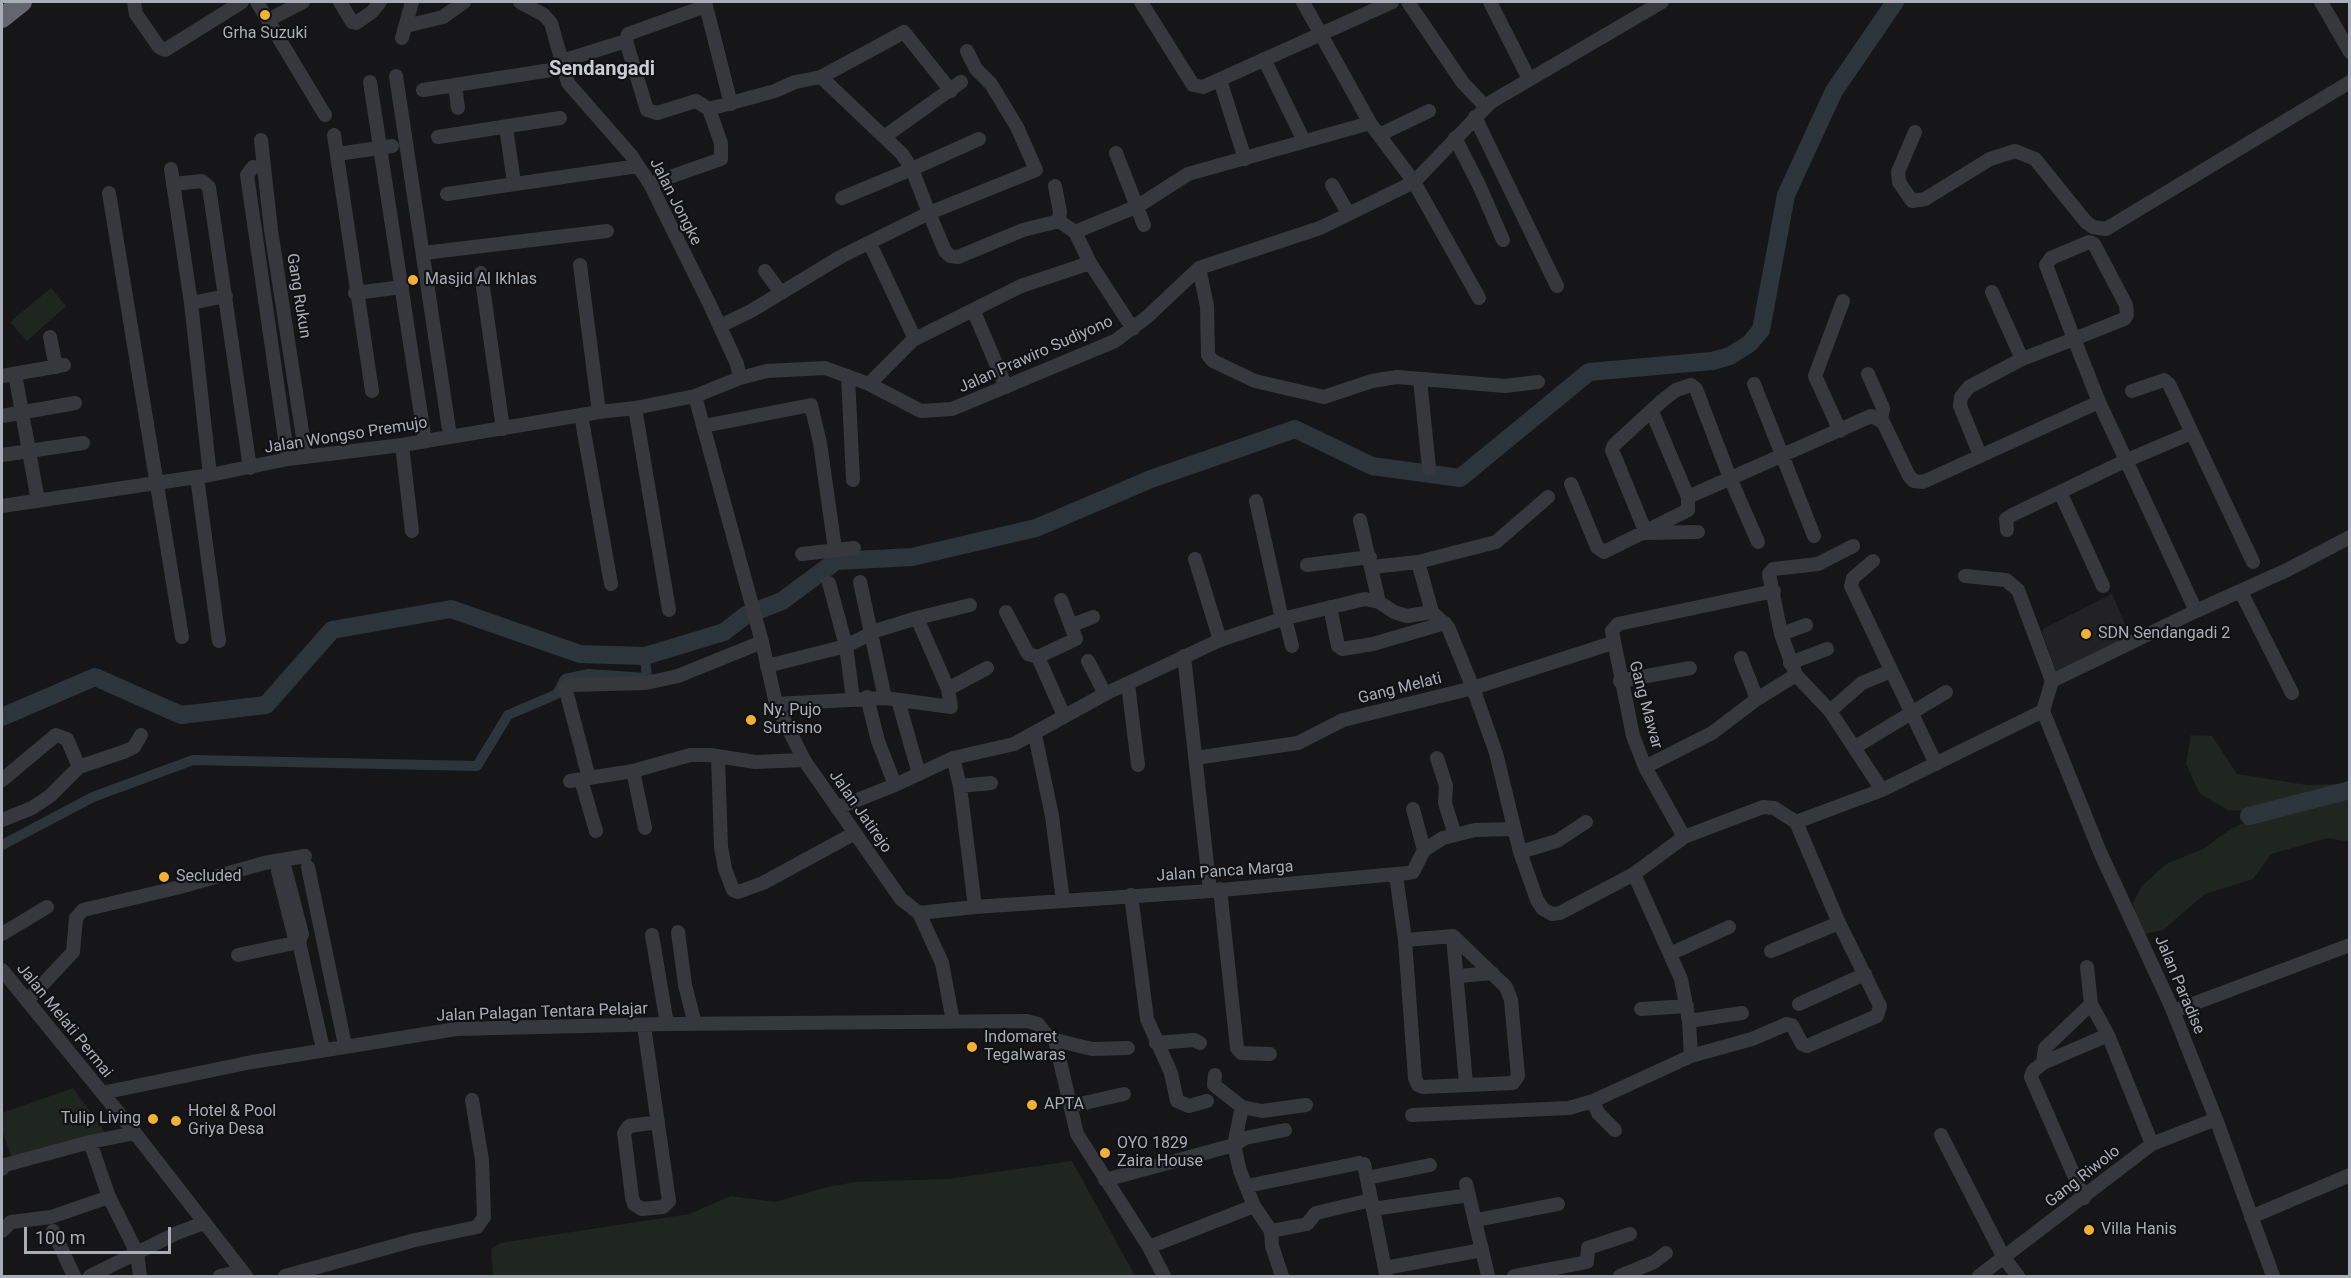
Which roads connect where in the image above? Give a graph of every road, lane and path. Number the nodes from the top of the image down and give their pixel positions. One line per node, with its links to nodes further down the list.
1 (22, 2): 19 (highway)
2 (134, 2): 3 (street)
3 (242, 2)
4 (258, 2): 20 (street)
5 (303, 2): 20 (street)
6 (340, 2): 7 (street)
7 (380, 2)
8 (412, 2): 9 (street)
9 (464, 2)
10 (520, 2): 26 (street, Jalan Jongke)
11 (1141, 2): 30 (street)
12 (1303, 2): 21 (street)
13 (1392, 2): 21 (street)
14 (1408, 2): 36 (street)
15 (1490, 2): 29 (street)
16 (1662, 2): 29 (street, Jalan Prawiro Sudiyono)
17 (2320, 2): 24 (street)
18 (705, 4): 22 (street); 35 (street)
19 (2, 18)
20 (268, 20): 40 (street)
21 (1322, 33): 25 (street); 43 (street)
22 (626, 41): 26 (street); 38 (street)
23 (967, 51): 72 (street)
24 (2349, 52)
25 (1264, 59): 30 (street); 53 (street)
26 (563, 65): 33 (street); 58 (street, Jalan Jongke)
27 (396, 76): 80 (street)
28 (820, 77): 35 (street); 49 (street); 49 (street)
29 (1529, 79): 36 (street, Jalan Prawiro Sudiyono)
30 (1220, 80): 57 (street)
31 (370, 82): 54 (street)
32 (2349, 82): 45 (street)
33 (455, 86): 34 (street); 37 (street)
34 (423, 90)
35 (731, 104): 38 (street)
36 (1485, 106): 41 (street, Jalan Prawiro Sudiyono)
37 (458, 108)
38 (708, 109): 65 (street)
39 (1429, 111): 47 (street)
40 (325, 115)
41 (1475, 117): 50 (street, Jalan Prawiro Sudiyono); 84 (street)
42 (560, 118): 44 (street)
43 (1370, 123): 47 (street); 53 (street)
44 (506, 127): 48 (street); 63 (street)
45 (1916, 132)
46 (334, 135): 56 (street)
47 (1379, 135): 62 (street)
48 (438, 137)
49 (884, 137): 61 (street)
50 (1455, 138): 62 (street, Jalan Prawiro Sudiyono); 78 (street)
51 (979, 139): 61 (street)
52 (261, 140): 137 (street, Gang Rukun)
53 (1304, 141): 57 (street)
54 (387, 146): 56 (street); 89 (street)
55 (1116, 153): 71 (street)
56 (338, 154): 91 (street)
57 (1245, 159): 71 (street)
58 (638, 166): 63 (street); 65 (street, Jalan Jongke)
59 (253, 167): 138 (street)
60 (171, 168): 64 (street)
61 (912, 169): 70 (street); 72 (street)
62 (1413, 182): 73 (street, Jalan Prawiro Sudiyono); 94 (street)
63 (514, 183): 69 (street)
64 (173, 184): 93 (street); 96 (street)
65 (650, 184): 98 (street, Jalan Jongke)
66 (1332, 185): 73 (street)
67 (1055, 186): 74 (street)
68 (109, 193): 145 (street)
69 (447, 194)
70 (842, 198)
71 (1138, 206): 75 (street); 77 (street)
72 (929, 213): 74 (street); 79 (street)
73 (1348, 213): 83 (street, Jalan Prawiro Sudiyono)
74 (1059, 221): 77 (street)
75 (1144, 225)
76 (607, 231): 80 (street)
77 (1075, 232): 81 (street)
78 (1503, 240)
79 (870, 244): 92 (street); 101 (street)
80 (424, 253): 129 (street)
81 (1090, 263): 97 (street); 99 (street)
82 (580, 265): 121 (street)
83 (1199, 268): 99 (street, Jalan Prawiro Sudiyono); 108 (street)
84 (1549, 269): 87 (street); 88 (street)
85 (765, 271): 92 (street)
86 (481, 273): 126 (street)
87 (1536, 276)
88 (1557, 286)
89 (402, 287): 91 (street); 130 (street)
90 (1992, 292): 103 (street)
91 (356, 293): 113 (street)
92 (782, 293): 98 (street)
93 (226, 296): 96 (street); 140 (street)
94 (1479, 298)
95 (1843, 301): 127 (street)
96 (191, 303): 142 (street)
97 (974, 312): 101 (street); 112 (street)
98 (720, 326): 107 (street, Jalan Jongke)
99 (1133, 329): 112 (street, Jalan Prawiro Sudiyono)
100 (50, 337): 105 (street)
101 (915, 339): 110 (street)
102 (2074, 339): 102 (street); 103 (street); 116 (street)
103 (2022, 359): 135 (street)
104 (1868, 374): 124 (street)
105 (8, 375): 120 (street)
106 (848, 376): 107 (street, Jalan Prawiro Sudiyono); 110 (street, Jalan Prawiro Sudiyono); 144 (street)
107 (740, 378): 115 (street, Jalan Prawiro Sudiyono)
108 (1420, 380): 109 (street); 141 (street)
109 (1538, 382)
110 (869, 384): 112 (street, Jalan Prawiro Sudiyono)
111 (1754, 384): 136 (street)
112 (1006, 387)
113 (372, 391)
114 (2132, 391): 128 (street)
115 (695, 396): 118 (street, Jalan Wongso Premujo); 125 (street, Jalan Jatirejo)
116 (2099, 402): 135 (street); 139 (street)
117 (75, 403): 120 (street)
118 (635, 408): 121 (street, Jalan Wongso Premujo); 181 (street)
119 (1652, 411): 143 (street); 151 (street); 156 (street)
120 (22, 412): 123 (street); 133 (street)
121 (599, 412): 122 (street, Jalan Wongso Premujo)
122 (581, 415): 126 (street, Jalan Wongso Premujo); 172 (street)
123 (2, 416)
124 (1881, 420): 127 (street); 135 (street)
125 (704, 426): 162 (street); 196 (street, Jalan Jatirejo)
126 (503, 429): 129 (street, Jalan Wongso Premujo)
127 (1840, 431): 136 (street)
128 (2191, 434): 139 (street); 168 (street)
129 (450, 436): 130 (street, Jalan Wongso Premujo)
130 (425, 441): 132 (street, Jalan Wongso Premujo)
131 (83, 443): 133 (street)
132 (402, 445): 137 (street, Jalan Wongso Premujo); 155 (street)
133 (30, 450): 134 (street); 149 (street)
134 (2, 455)
135 (1980, 455)
136 (1782, 456): 143 (street); 157 (street)
137 (306, 457): 138 (street, Jalan Wongso Premujo)
138 (288, 459): 140 (street, Jalan Wongso Premujo)
139 (2125, 461): 147 (street); 182 (street)
140 (250, 468): 142 (street, Jalan Wongso Premujo)
141 (1429, 468)
142 (204, 476): 145 (street, Jalan Wongso Premujo); 195 (street)
143 (1730, 478): 151 (street); 159 (street)
144 (853, 480)
145 (157, 482): 149 (street, Jalan Wongso Premujo); 193 (street)
146 (1571, 484): 156 (street)
147 (2061, 494): 154 (street); 174 (street)
148 (1548, 497): 167 (street)
149 (38, 501): 152 (street, Jalan Wongso Premujo)
150 (1256, 501): 187 (street)
151 (1688, 503): 156 (street); 156 (street)
152 (2, 506)
153 (1360, 520): 166 (street)
154 (2007, 530)
155 (412, 531)
156 (1646, 533)
157 (1814, 536)
158 (2349, 537): 176 (street)
159 (1758, 542)
160 (1853, 546): 175 (street)
161 (854, 548): 162 (street)
162 (836, 549): 163 (street)
163 (802, 554)
164 (1195, 559): 194 (street)
165 (1873, 561): 209 (street)
166 (1371, 562): 167 (street); 169 (street); 178 (street)
167 (1418, 562): 184 (street)
168 (2253, 562)
169 (1307, 565)
170 (1965, 576): 211 (street)
171 (860, 582): 191 (street)
172 (611, 584)
173 (829, 584): 198 (street)
174 (2103, 586)
175 (1774, 591): 192 (street); 197 (street)
176 (2241, 592): 182 (street); 216 (street)
177 (1061, 600): 189 (street)
178 (1379, 602): 180 (street); 184 (street)
179 (970, 604): 186 (street)
180 (1330, 607): 187 (street); 188 (street)
181 (669, 610)
182 (2196, 611): 211 (street)
183 (1006, 612): 202 (street)
184 (1432, 612): 188 (street)
185 (1093, 617): 189 (street)
186 (917, 618): 191 (street); 214 (street)
187 (1283, 618): 194 (street); 199 (street)
188 (1445, 623): 213 (street)
189 (1072, 625): 202 (street)
190 (1806, 625): 192 (street)
191 (872, 632): 198 (street); 219 (street)
192 (1781, 634): 208 (street)
193 (182, 637)
194 (1221, 640): 201 (street)
195 (219, 641)
196 (762, 642): 205 (street, Jalan Jatirejo); 241 (street)
197 (1612, 643): 210 (street, Gang Mawar); 213 (street, Gang Melati)
198 (846, 646): 205 (street); 218 (street)
199 (1292, 646)
200 (1827, 649): 208 (street)
201 (1184, 656): 212 (street); 231 (street)
202 (1038, 657): 225 (street)
203 (1741, 658): 220 (street)
204 (1088, 661): 217 (street)
205 (767, 666): 221 (street, Jalan Jatirejo)
206 (987, 668): 214 (street)
207 (1690, 668): 210 (street)
208 (1793, 669): 220 (street); 222 (street)
209 (1891, 671): 222 (street); 224 (street)
210 (1620, 681): 237 (street, Gang Mawar)
211 (2052, 681): 223 (street)
212 (1128, 684): 217 (street); 235 (street)
213 (1473, 688): 231 (street, Gang Melati); 252 (street)
214 (948, 689): 219 (street)
215 (1946, 692): 224 (street)
216 (2292, 693)
217 (1105, 694): 225 (street)
218 (860, 698): 219 (street); 221 (street); 243 (street)
219 (891, 699): 239 (street)
220 (1756, 699): 237 (street)
221 (776, 704): 233 (street, Jalan Jatirejo)
222 (1830, 711): 228 (street)
223 (2043, 711): 234 (street); 288 (street, Jalan Paradise)
224 (1913, 712): 228 (street); 234 (street)
225 (1064, 716): 227 (street)
226 (141, 735): 236 (street)
227 (1035, 735): 230 (street); 263 (street)
228 (1855, 747): 245 (street)
229 (718, 756): 233 (street); 238 (street); 254 (street)
230 (953, 758): 239 (street); 244 (street)
231 (1195, 758): 261 (street)
232 (1437, 758): 255 (street)
233 (804, 760): 246 (street, Jalan Jatirejo)
234 (1936, 764): 245 (street)
235 (1138, 765)
236 (80, 767): 240 (street); 248 (street)
237 (1645, 767): 256 (street, Gang Mawar)
238 (633, 771): 241 (street); 251 (street)
239 (919, 774): 243 (street)
240 (2, 780)
241 (580, 780): 253 (street)
242 (991, 783): 244 (street)
243 (895, 785): 246 (street)
244 (960, 786): 265 (street)
245 (1882, 790): 250 (street)
246 (837, 808): 254 (street, Jalan Jatirejo)
247 (1413, 809): 257 (street)
248 (2, 820)
249 (1586, 822): 258 (street)
250 (1796, 822): 256 (street); 267 (street)
251 (645, 828)
252 (1514, 829): 255 (street, Jalan Panca Marga); 258 (street)
253 (596, 831)
254 (855, 833): 266 (street, Jalan Jatirejo)
255 (1455, 835): 257 (street, Jalan Panca Marga)
256 (1684, 837): 259 (street)
257 (1424, 850): 260 (street, Jalan Panca Marga)
258 (1520, 852): 259 (street)
259 (1634, 874): 276 (street)
260 (1396, 875): 261 (street, Jalan Panca Marga); 273 (street)
261 (1215, 890): 262 (street, Jalan Panca Marga); 302 (street)
262 (1131, 895): 263 (street, Jalan Panca Marga); 297 (street)
263 (1063, 901): 265 (street, Jalan Panca Marga)
264 (47, 907): 270 (street)
265 (975, 907): 266 (street, Jalan Panca Marga)
266 (919, 913): 290 (street, Jalan Jatirejo)
267 (1839, 923): 275 (street); 281 (street)
268 (1729, 927): 276 (street)
269 (678, 932): 293 (street)
270 (2, 934)
271 (652, 935): 292 (street)
272 (1453, 936): 273 (street); 280 (street); 282 (street)
273 (1405, 940): 306 (street)
274 (2349, 945): 288 (street)
275 (1771, 951)
276 (1672, 953): 286 (street)
277 (238, 955): 301 (street)
278 (2087, 967): 285 (street)
279 (2, 970): 283 (street, Jalan Melati Permai)
280 (1492, 973): 282 (street); 306 (street)
281 (1865, 974): 284 (street); 303 (street)
282 (1458, 976): 306 (street)
283 (27, 1001): 299 (street); 307 (street, Jalan Melati Permai)
284 (1799, 1004)
285 (2091, 1004): 295 (street); 304 (street)
286 (1687, 1006): 287 (street); 291 (street)
287 (1641, 1009)
288 (2174, 1011): 316 (street, Jalan Paradise)
289 (1742, 1013): 291 (street)
290 (953, 1021): 293 (street, Jalan Palagan Tentara Pelajar); 296 (street, Jalan Palagan Tentara Pelajar)
291 (1689, 1021): 303 (street)
292 (667, 1024): 293 (street, Jalan Palagan Tentara Pelajar); 294 (street, Jalan Palagan Tentara Pelajar)
293 (695, 1024)
294 (644, 1026): 299 (street, Jalan Palagan Tentara Pelajar); 317 (street)
295 (2108, 1035): 304 (street); 323 (street)
296 (1055, 1040): 300 (street); 313 (street)
297 (1156, 1043): 298 (street); 310 (street)
298 (1200, 1043)
299 (345, 1045): 301 (street, Jalan Palagan Tentara Pelajar)
300 (1128, 1048)
301 (323, 1049): 307 (street, Jalan Palagan Tentara Pelajar)
302 (1270, 1054)
303 (1691, 1056): 311 (street)
304 (2043, 1063): 332 (street)
305 (1215, 1075): 314 (street)
306 (1466, 1084)
307 (102, 1093): 320 (street, Jalan Melati Permai)
308 (1124, 1094): 313 (street)
309 (472, 1100): 355 (street)
310 (1207, 1101)
311 (1593, 1101): 315 (street); 319 (street)
312 (1306, 1105): 314 (street)
313 (1071, 1106): 329 (street)
314 (1242, 1107): 324 (street)
315 (1412, 1115)
316 (2216, 1119): 323 (street, Gang Riwolo); 336 (street, Jalan Paradise)
317 (658, 1122): 317 (street)
318 (1285, 1130): 324 (street)
319 (1615, 1130)
320 (135, 1133): 322 (street); 338 (street, Jalan Melati Permai)
321 (1941, 1135): 347 (street)
322 (90, 1142): 325 (street); 331 (street)
323 (2152, 1144): 332 (street, Gang Riwolo)
324 (1234, 1145): 329 (street); 330 (street)
325 (3, 1165)
326 (1430, 1165): 327 (street)
327 (1363, 1168): 330 (street); 334 (street)
328 (2349, 1175): 336 (street)
329 (1105, 1180): 343 (street)
330 (1247, 1186): 335 (street)
331 (109, 1197): 339 (street); 345 (street)
332 (2084, 1198): 347 (street, Gang Riwolo)
333 (1558, 1204): 337 (street)
334 (1372, 1205): 337 (street); 341 (street); 348 (street)
335 (1254, 1206): 341 (street); 343 (street)
336 (2251, 1216): 363 (street, Jalan Paradise)
337 (1477, 1220): 344 (street)
338 (204, 1223): 345 (street); 350 (street, Jalan Melati Permai)
339 (2, 1230)
340 (53, 1231): 351 (street)
341 (1271, 1231): 357 (street)
342 (1630, 1234): 349 (street)
343 (1149, 1247): 356 (street)
344 (1482, 1250): 348 (street); 358 (street)
345 (136, 1253): 352 (street); 353 (street)
346 (1666, 1253): 360 (street)
347 (2004, 1258): 361 (street, Gang Riwolo); 362 (street)
348 (1386, 1272)
349 (1565, 1272): 359 (street)
350 (244, 1274): 354 (street)
351 (74, 1276)
352 (90, 1276)
353 (140, 1276)
354 (220, 1276)
355 (285, 1276)
356 (1164, 1276)
357 (1282, 1276)
358 (1488, 1276)
359 (1514, 1276)
360 (1620, 1276)
361 (1979, 1276)
362 (2018, 1276)
363 (2273, 1276)

